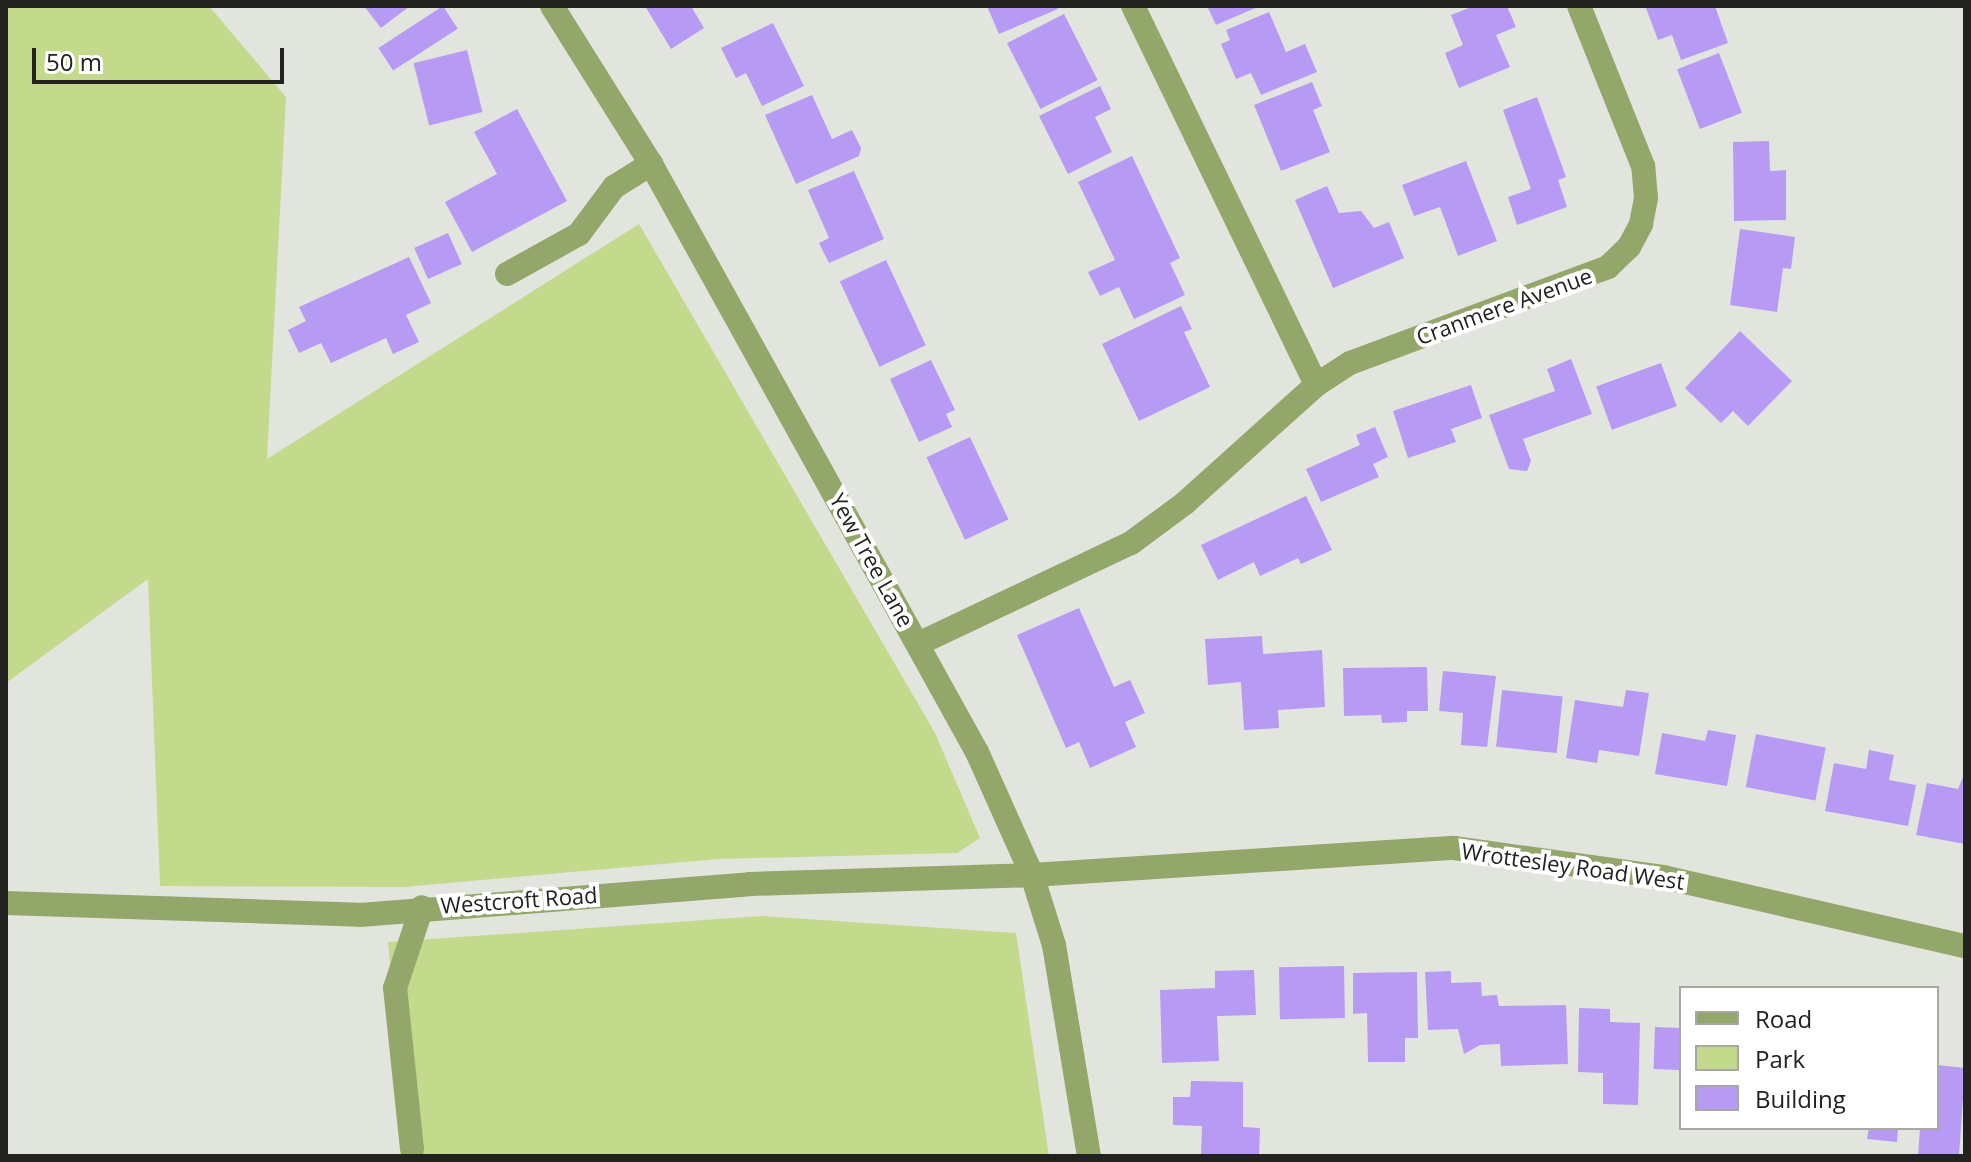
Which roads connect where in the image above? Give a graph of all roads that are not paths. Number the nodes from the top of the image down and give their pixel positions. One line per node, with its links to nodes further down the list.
1 (552, 6): 4 (street, Yew Tree Lane)
2 (1133, 6): 6 (street)
3 (1579, 6): 6 (street, Cranmere Avenue)
4 (651, 164): 5 (street); 7 (street, Yew Tree Lane)
5 (507, 274)
6 (1316, 385): 7 (street, Cranmere Avenue)
7 (918, 644): 8 (street, Yew Tree Lane)
8 (1032, 875): 10 (street, Westcroft Road); 11 (street, Wrottesley Road West); 13 (street, Yew Tree Lane)
9 (6, 903): 10 (street, Westcroft Road)
10 (422, 907): 12 (street)
11 (1965, 946)
12 (412, 1149)
13 (1089, 1156)

